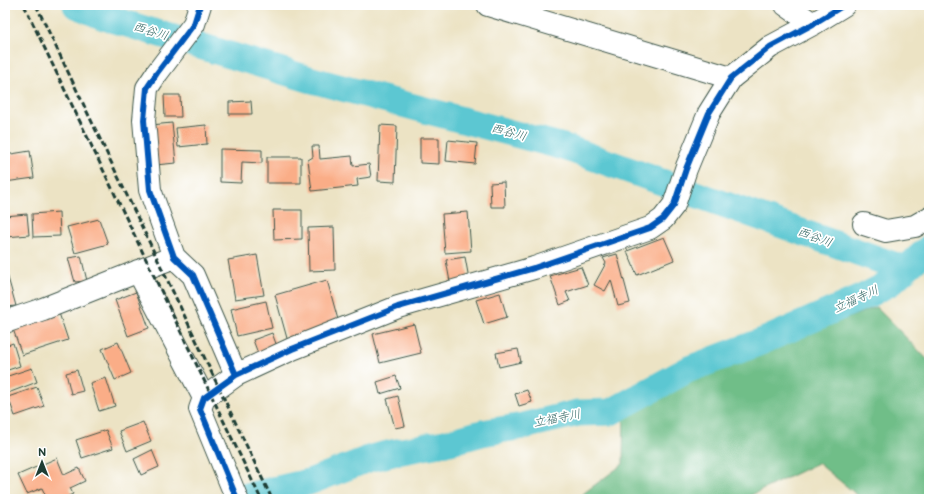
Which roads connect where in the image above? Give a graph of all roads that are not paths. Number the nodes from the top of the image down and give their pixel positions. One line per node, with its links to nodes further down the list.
1 (488, 5): 6 (street)
2 (786, 5): 5 (street)
3 (844, 5): 5 (street)
4 (197, 15): 9 (street)
5 (812, 24): 6 (street)
6 (732, 78): 12 (street)
7 (929, 218): 8 (street)
8 (864, 224)
9 (174, 257): 10 (street); 12 (street)
10 (138, 271): 11 (street); 13 (street)
11 (5, 322)
12 (236, 375): 13 (street)
13 (204, 398): 14 (street)
14 (237, 499)

